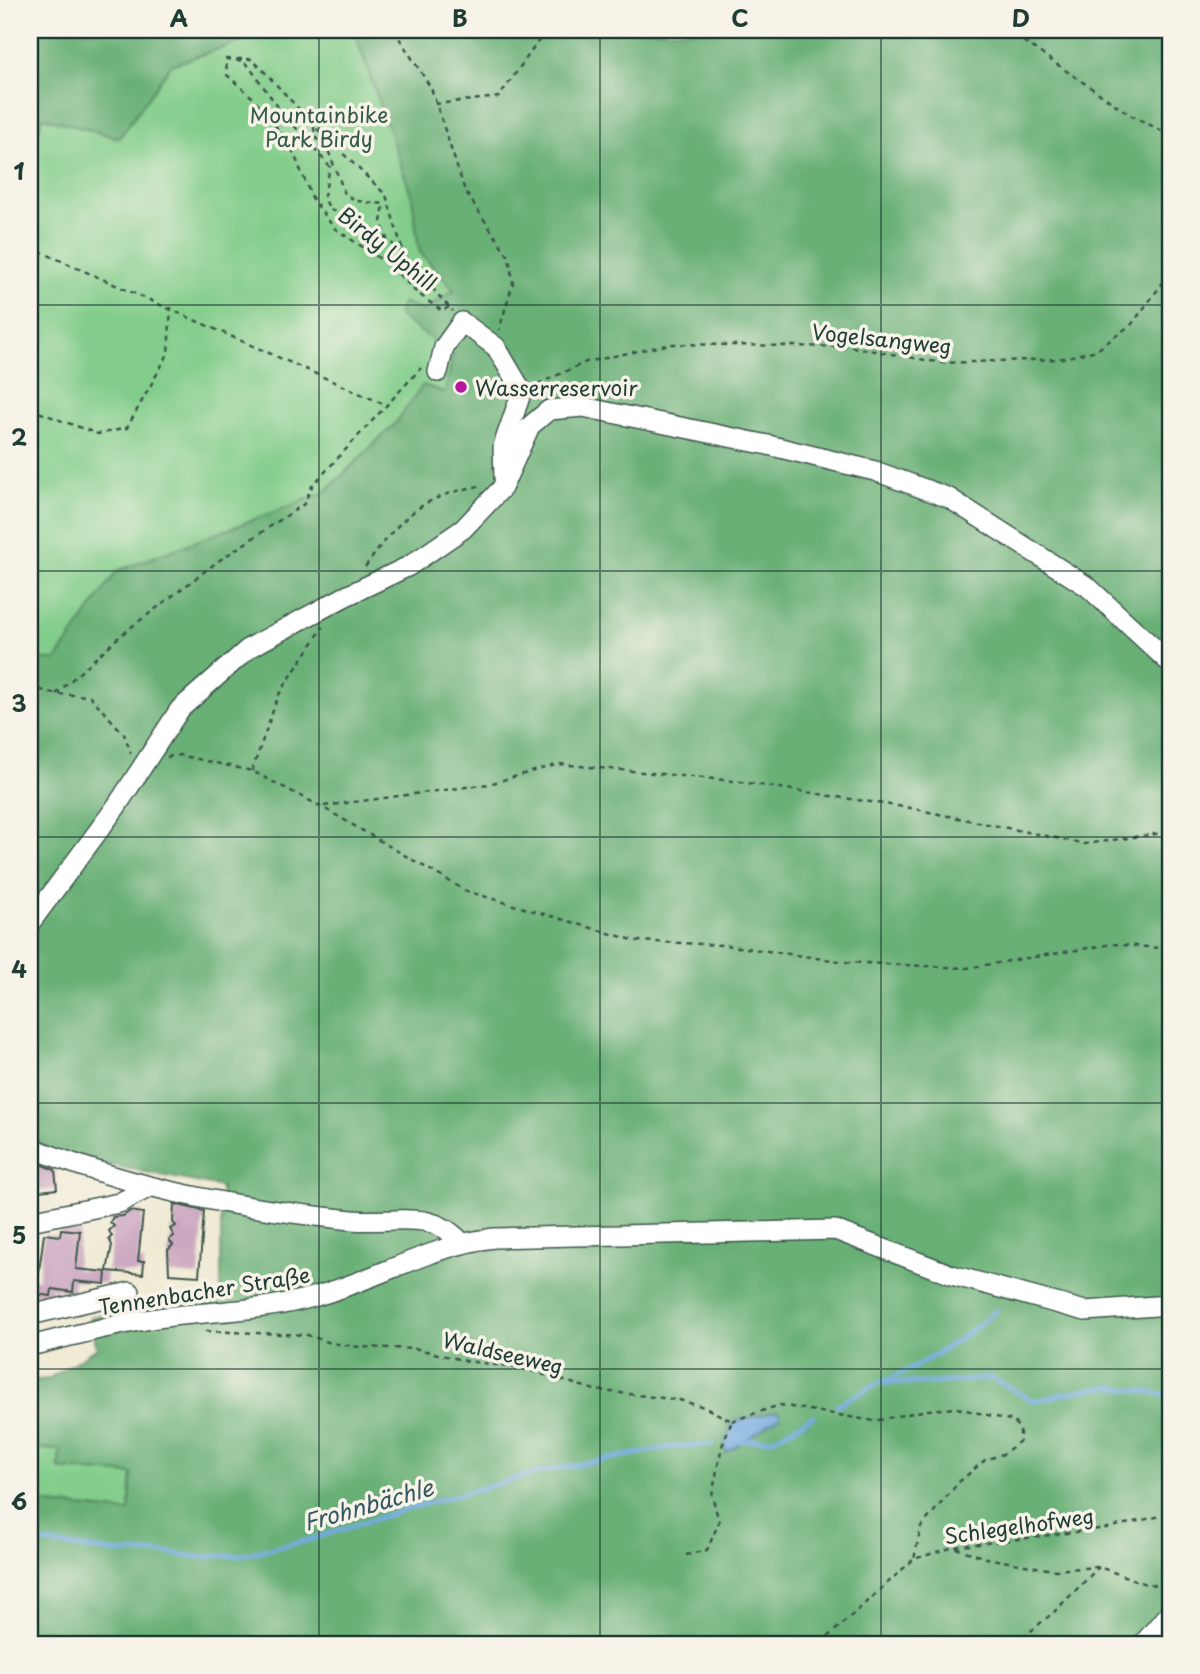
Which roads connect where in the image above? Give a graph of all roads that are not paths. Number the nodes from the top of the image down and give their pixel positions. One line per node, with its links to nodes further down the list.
1 (430, 370): 2 (street)
2 (504, 482): 3 (street); 4 (street)
3 (1170, 663)
4 (30, 923)
5 (30, 1147): 6 (street)
6 (150, 1187): 7 (street); 8 (street)
7 (30, 1221)
8 (461, 1242): 10 (street, Tennenbacher Straße); 12 (street, Tennenbacher Straße)
9 (130, 1292): 11 (street)
10 (1170, 1305)
11 (30, 1315)
12 (30, 1346)
13 (1170, 1612): 14 (street)
14 (1143, 1644)

